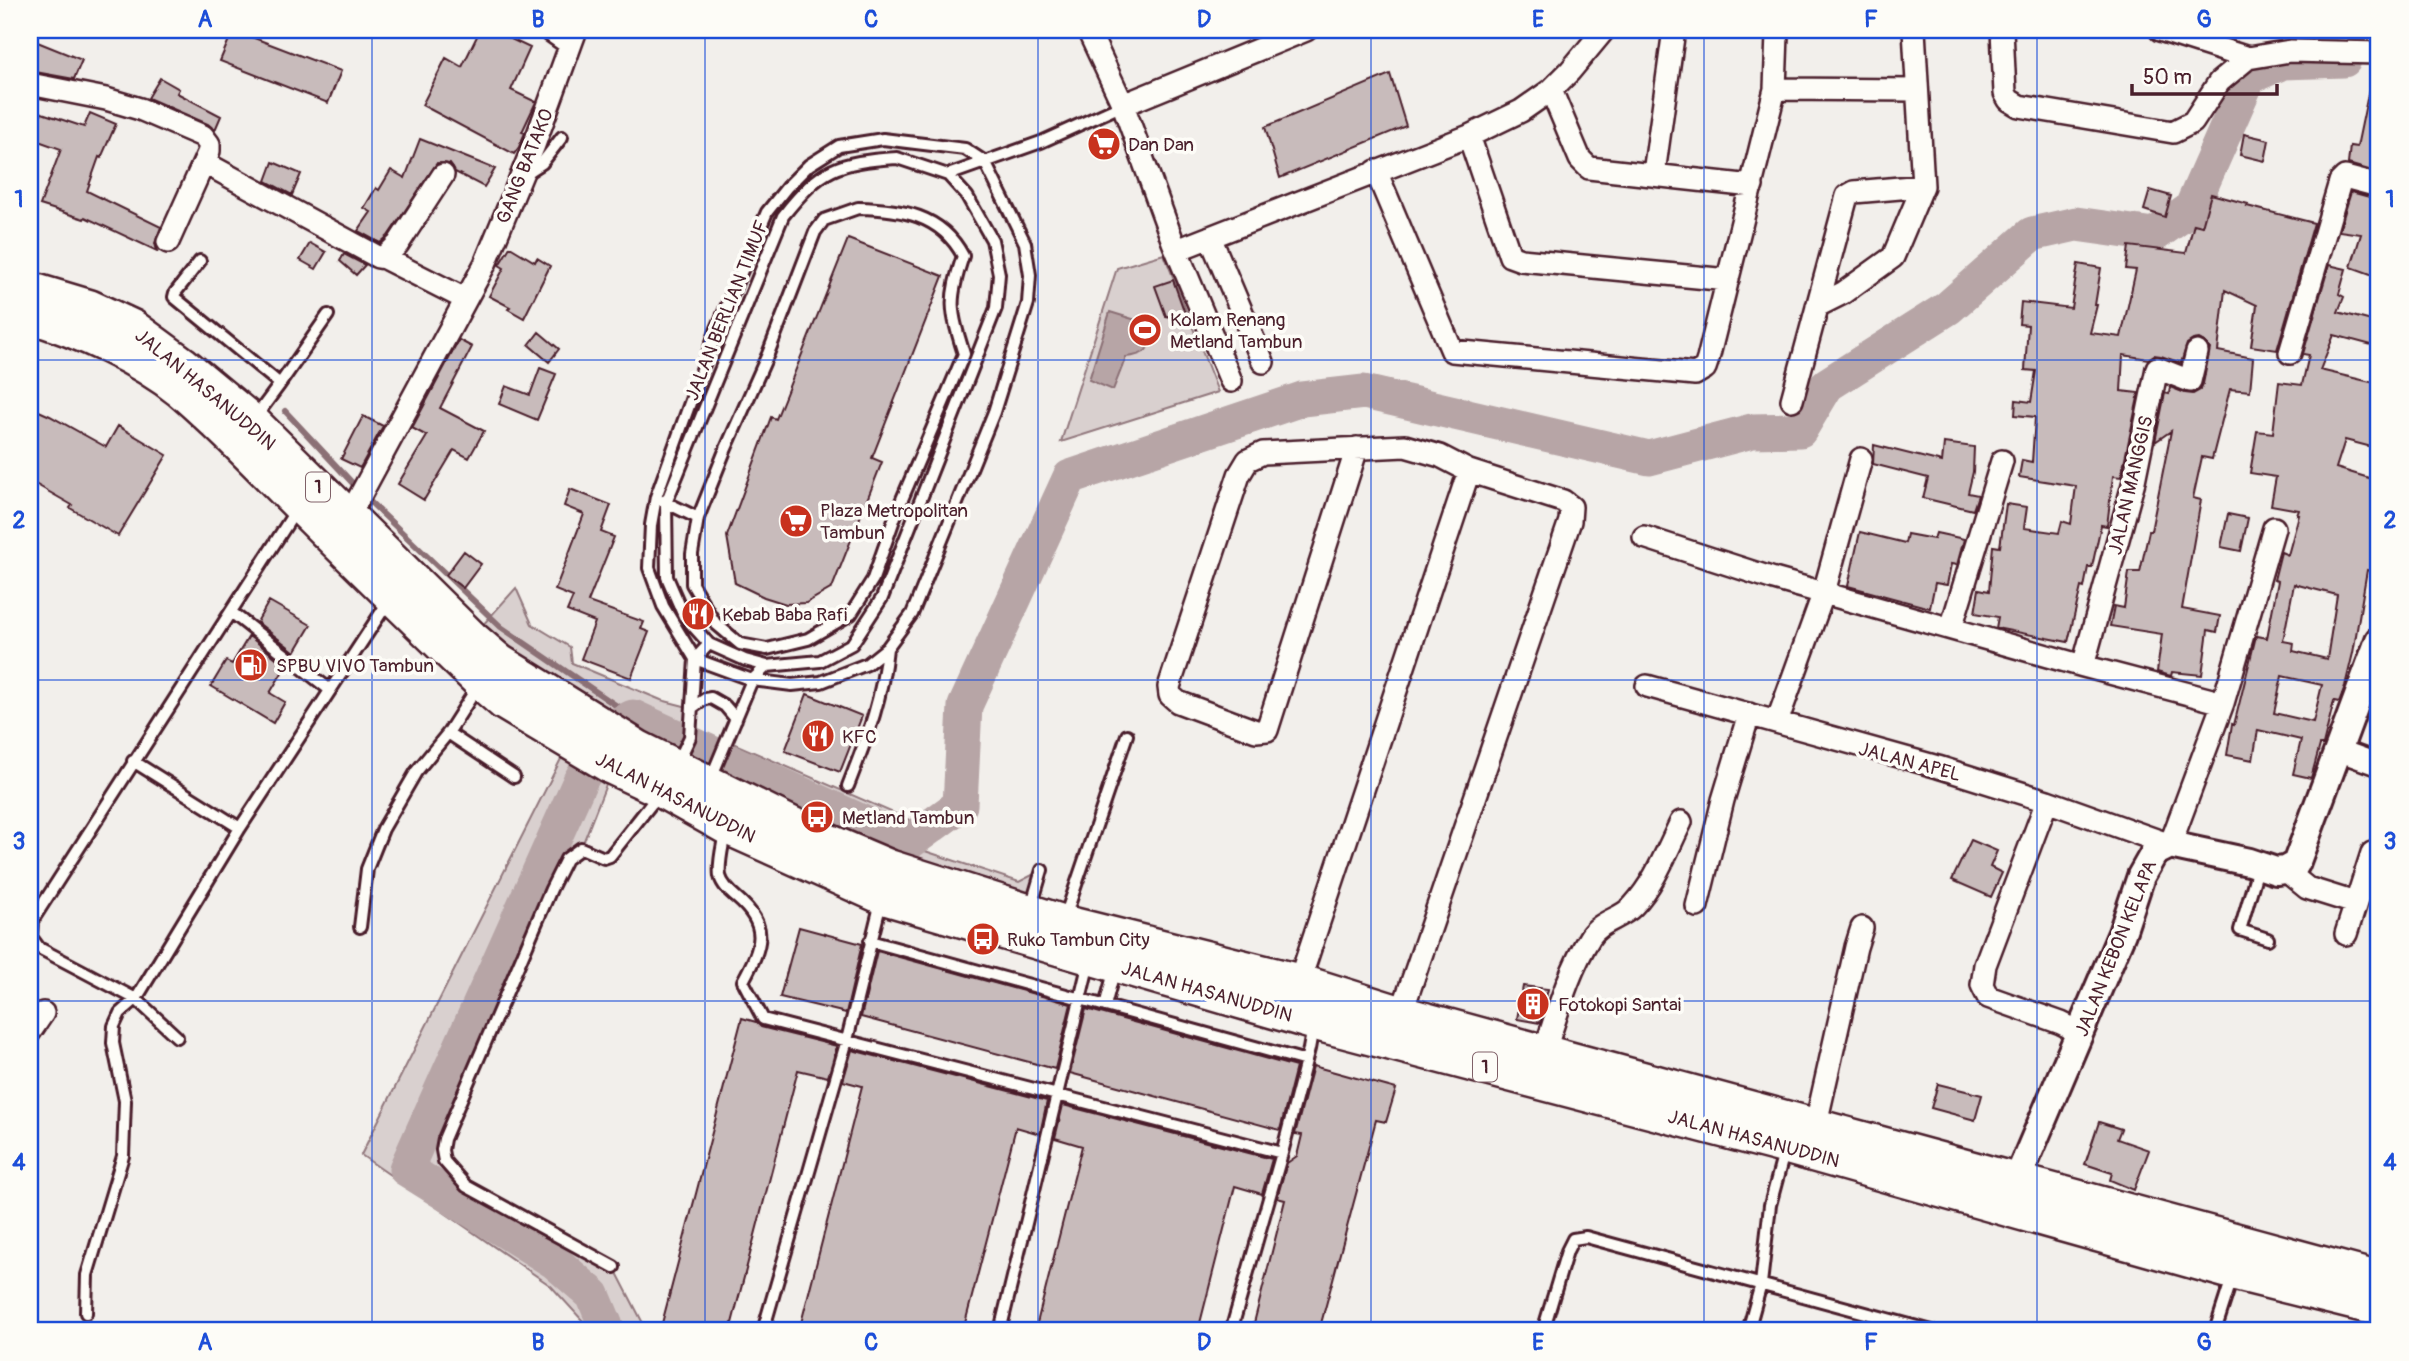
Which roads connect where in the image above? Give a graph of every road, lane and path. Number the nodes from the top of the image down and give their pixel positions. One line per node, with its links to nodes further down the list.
1 (550, 30): 10 (street)
2 (1088, 30): 17 (street)
3 (1306, 30): 17 (street)
4 (1604, 30): 15 (street)
5 (1674, 30): 23 (street)
6 (1914, 30): 16 (street)
7 (2002, 30): 12 (street)
8 (2160, 30): 12 (street)
9 (1777, 34): 14 (street)
10 (573, 37): 26 (street, GANG BATAKO)
11 (2379, 53): 12 (street)
12 (2248, 58)
13 (30, 84): 21 (street)
14 (1775, 89): 16 (street); 27 (street)
15 (1551, 90): 18 (street); 23 (street)
16 (1916, 90): 28 (street)
17 (1123, 105): 20 (lane); 32 (street)
18 (1469, 136): 22 (street); 35 (street)
19 (562, 137): 26 (lane)
20 (985, 162): 24 (lane); 52 (lane); 64 (lane)
21 (205, 163): 31 (street); 33 (street)
22 (1376, 172): 30 (street); 35 (street)
23 (1654, 173): 27 (street)
24 (948, 175): 52 (lane, JALAN BERLIAN TIMUF); 66 (lane, JALAN BERLIAN TIMUF)
25 (443, 176): 33 (street)
26 (520, 177): 37 (street, GANG BATAKO)
27 (1752, 186): 35 (street)
28 (1923, 186): 38 (street); 38 (street)
29 (2379, 186): 42 (street)
30 (1210, 237): 32 (street); 43 (street)
31 (168, 242)
32 (1177, 250): 44 (street)
33 (384, 258): 37 (street)
34 (200, 261): 45 (lane)
35 (1728, 280)
36 (30, 290): 47 (highway, JALAN HASANUDDIN / 1)
37 (465, 299): 54 (street, GANG BATAKO)
38 (1816, 306): 46 (street)
39 (30, 315): 53 (highway, JALAN HASANUDDIN / 1)
40 (328, 315): 45 (lane)
41 (2197, 352): 67 (street, JALAN MANGGIS)
42 (2290, 353)
43 (1263, 362)
44 (1231, 381)
45 (280, 384): 47 (lane)
46 (1792, 400)
47 (252, 422): 54 (highway, JALAN HASANUDDIN / 1)
48 (1357, 448): 48 (street); 51 (street)
49 (1861, 459): 58 (street)
50 (2002, 461): 61 (street)
51 (1469, 471): 107 (street); 112 (street)
52 (661, 500): 55 (lane); 63 (lane, JALAN BERLIAN TIMUF); 65 (lane)
53 (299, 505): 59 (highway, JALAN HASANUDDIN / 1); 60 (lane)
54 (348, 518): 77 (highway, JALAN HASANUDDIN / 1)
55 (698, 518): 55 (lane)
56 (2274, 528): 72 (street)
57 (1644, 537): 58 (street)
58 (1824, 592): 61 (street); 76 (street)
59 (393, 595): 69 (highway, JALAN HASANUDDIN / 1); 71 (lane)
60 (231, 612): 71 (lane); 81 (lane)
61 (1951, 628): 67 (street)
62 (2379, 640): 80 (street)
63 (709, 644): 65 (lane); 66 (lane, JALAN BERLIAN TIMUF)
64 (887, 649): 68 (lane); 86 (lane)
65 (695, 659): 68 (lane); 73 (lane)
66 (767, 666): 68 (lane)
67 (2083, 666): 72 (street)
68 (752, 680): 75 (lane)
69 (481, 682): 77 (highway, JALAN HASANUDDIN / 1); 78 (lane)
70 (1647, 686): 74 (street, JALAN APEL)
71 (330, 690): 90 (lane)
72 (2223, 703): 91 (street)
73 (692, 708): 75 (lane); 82 (lane)
74 (1749, 714): 76 (street, JALAN APEL); 98 (street)
75 (736, 719): 85 (lane)
76 (1777, 722): 87 (street, JALAN APEL)
77 (578, 729): 82 (highway, JALAN HASANUDDIN / 1)
78 (448, 733): 84 (lane); 101 (lane)
79 (1127, 735): 100 (lane)
80 (2338, 750): 83 (street); 95 (street)
81 (133, 761): 90 (lane); 108 (lane)
82 (677, 763): 85 (highway, JALAN HASANUDDIN / 1); 124 (lane)
83 (2379, 765)
84 (514, 777)
85 (707, 784): 89 (highway, JALAN HASANUDDIN / 1); 99 (highway, JALAN HASANUDDIN / 1)
86 (848, 786)
87 (2047, 801): 91 (street, JALAN APEL); 114 (street)
88 (1681, 822): 118 (street)
89 (726, 826): 96 (highway, JALAN HASANUDDIN / 1); 117 (lane)
90 (240, 828): 108 (lane)
91 (2170, 845): 93 (street, JALAN KEBON KELAPA); 114 (street, JALAN KEBON KELAPA)
92 (2379, 855): 97 (street)
93 (2249, 862): 95 (street, JALAN KEBON KELAPA); 104 (lane)
94 (1042, 870): 99 (lane)
95 (2285, 870): 97 (street)
96 (883, 896): 105 (lane); 106 (highway, JALAN HASANUDDIN / 1)
97 (2355, 903): 103 (street)
98 (1697, 906)
99 (1029, 912): 100 (highway, JALAN HASANUDDIN / 1)
100 (1063, 923): 107 (highway, JALAN HASANUDDIN / 1)
101 (360, 928)
102 (1862, 928): 121 (street)
103 (2346, 934)
104 (2268, 939)
105 (870, 941): 109 (lane); 117 (lane)
106 (1103, 960): 109 (lane); 110 (lane); 115 (highway, JALAN HASANUDDIN / 1)
107 (1302, 973): 112 (highway, JALAN HASANUDDIN / 1)
108 (136, 999): 116 (lane); 128 (lane)
109 (1080, 999): 110 (lane); 120 (lane)
110 (1105, 1006): 119 (lane)
111 (43, 1013): 113 (street)
112 (1401, 1014): 118 (highway, JALAN HASANUDDIN / 1)
113 (30, 1031)
114 (2081, 1033): 123 (street, JALAN KEBON KELAPA)
115 (1311, 1036): 119 (lane); 121 (highway, JALAN HASANUDDIN / 1)
116 (177, 1037)
117 (847, 1040): 120 (lane); 129 (lane)
118 (1544, 1053): 121 (highway, JALAN HASANUDDIN / 1)
119 (1306, 1061): 122 (lane)
120 (1056, 1094): 122 (lane); 130 (lane)
121 (1801, 1137): 123 (highway, JALAN HASANUDDIN / 1); 127 (lane)
122 (1282, 1153): 131 (lane)
123 (2011, 1194): 125 (highway, JALAN HASANUDDIN / 1); 126 (highway, JALAN HASANUDDIN / 1)
124 (614, 1267)
125 (2234, 1272): 126 (highway, JALAN HASANUDDIN / 1); 135 (lane)
126 (2378, 1280)
127 (1761, 1284): 132 (lane); 133 (lane); 134 (lane)
128 (86, 1312)
129 (763, 1331)
130 (1000, 1331)
131 (1231, 1331)
132 (1543, 1331)
133 (1748, 1331)
134 (1932, 1331)
135 (2215, 1331)

